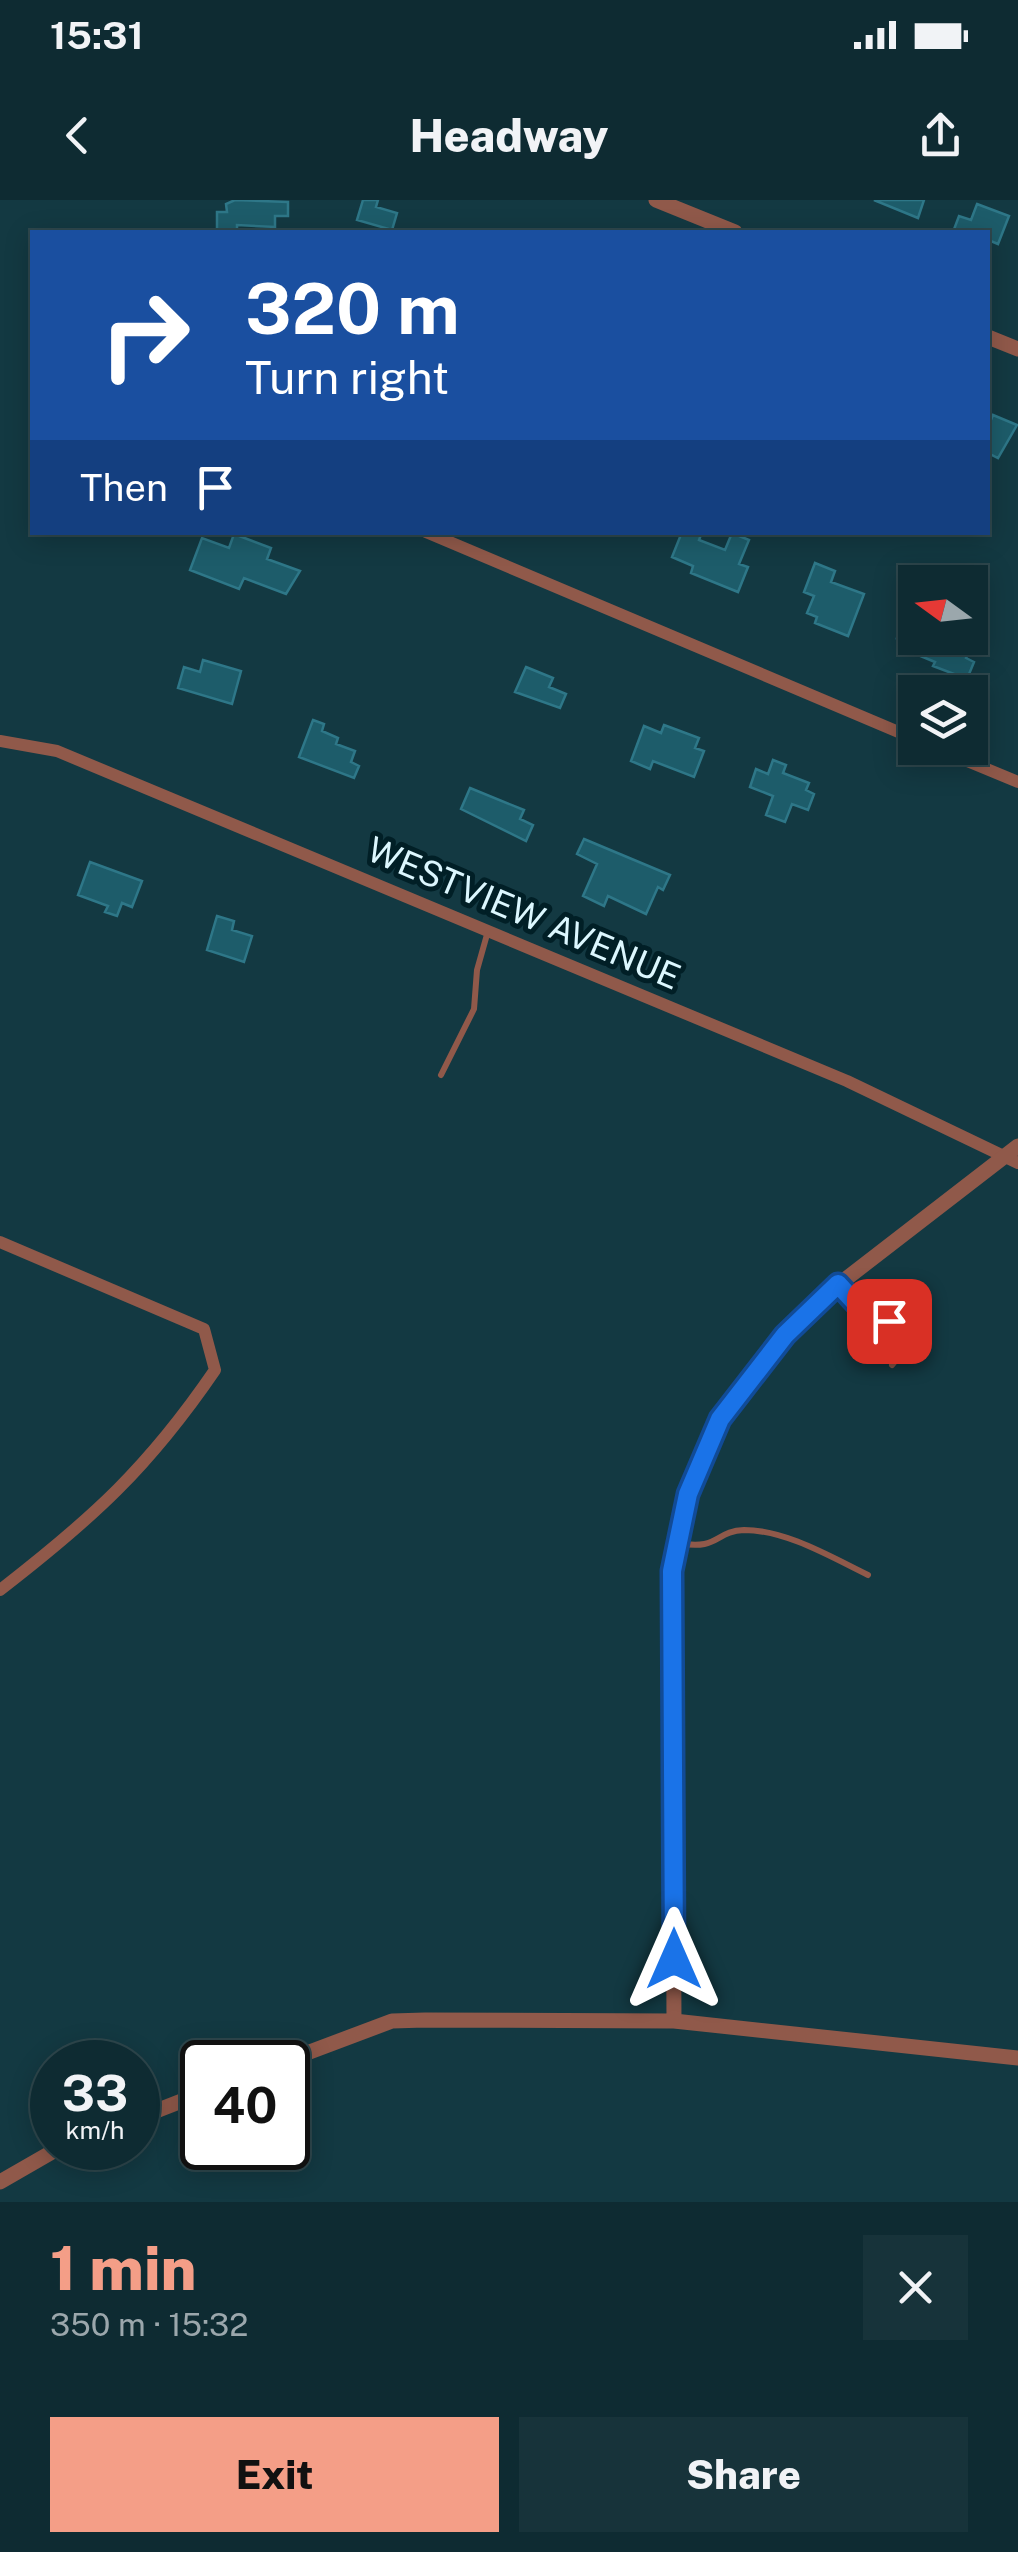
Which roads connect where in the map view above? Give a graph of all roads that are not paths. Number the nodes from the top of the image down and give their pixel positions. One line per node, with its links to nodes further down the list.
1 (656, 200): 2 (street)
2 (730, 230)
3 (990, 338): 4 (street)
4 (1018, 349)
5 (433, 535): 6 (street)
6 (898, 731)
7 (0, 741): 10 (street, WESTVIEW AVENUE)
8 (977, 765): 9 (street)
9 (1018, 782)
10 (488, 931): 11 (lane); 13 (street, WESTVIEW AVENUE)
11 (442, 1075)
12 (1018, 1146): 13 (street)
13 (1011, 1160): 15 (street)
14 (0, 1242): 19 (street)
15 (838, 1284): 16 (lane); 17 (street)
16 (892, 1365)
17 (677, 1543): 18 (lane); 20 (street)
18 (868, 1574)
19 (0, 1590)
20 (674, 2020): 21 (street); 22 (street)
21 (310, 2052)
22 (1018, 2058)
23 (30, 2165): 24 (street)
24 (0, 2182)

